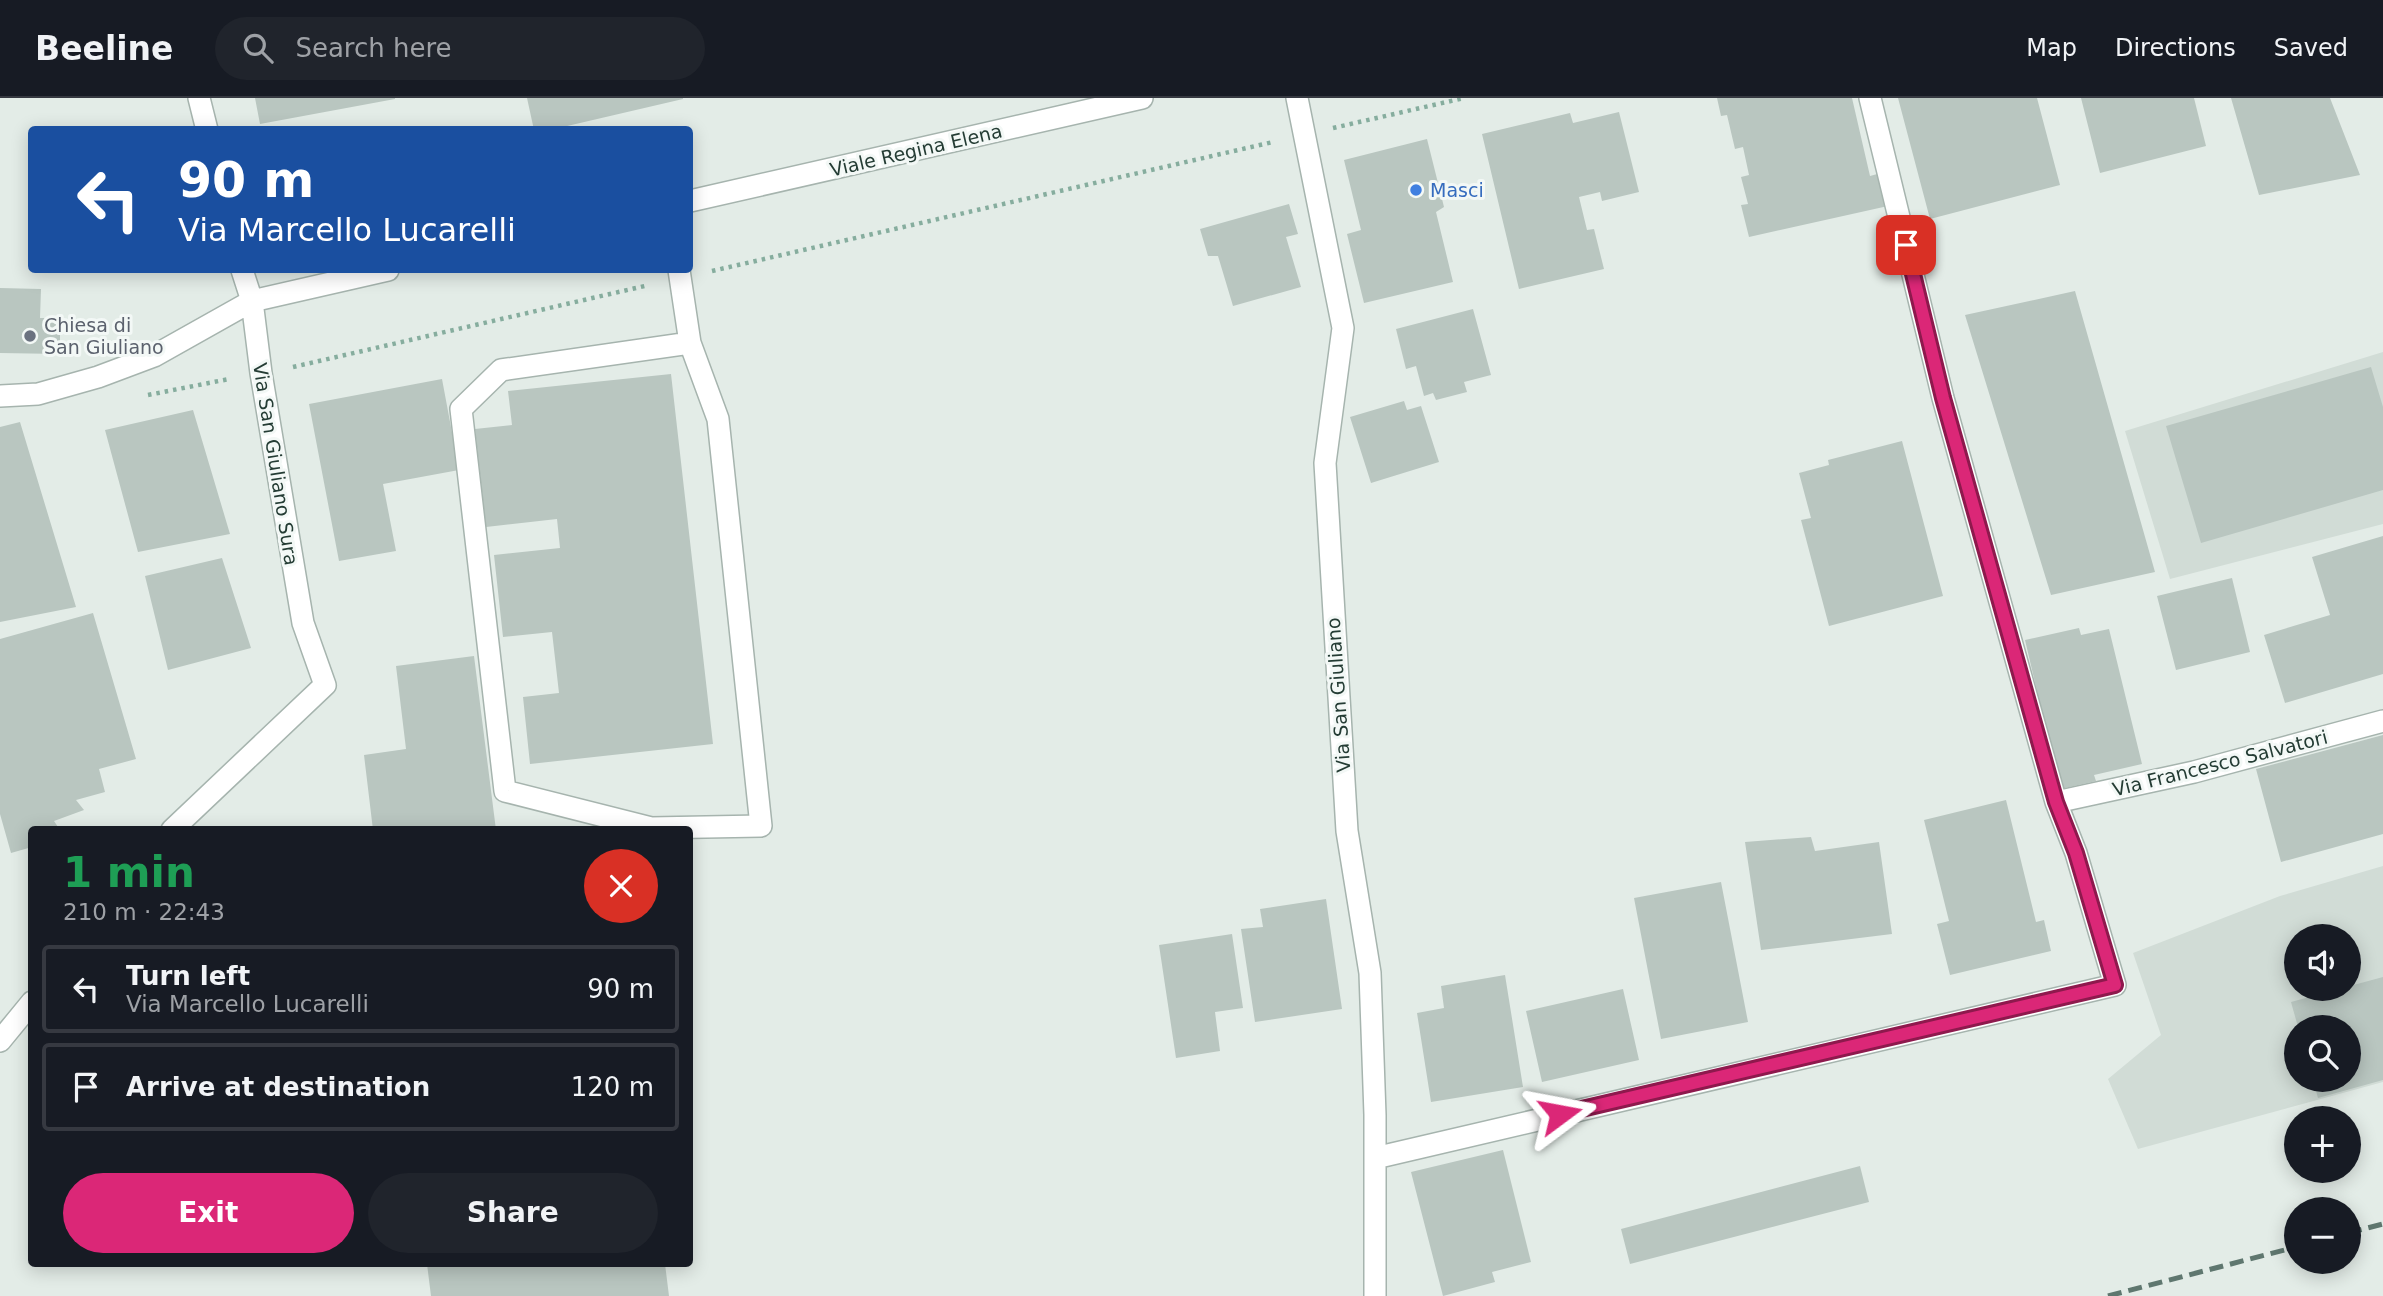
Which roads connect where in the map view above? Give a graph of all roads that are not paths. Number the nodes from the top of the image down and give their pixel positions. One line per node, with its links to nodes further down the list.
1 (200, 98): 5 (street)
2 (1142, 98): 6 (street, Viale Regina Elena)
3 (1297, 98): 20 (street, Via San Giuliano)
4 (1870, 98): 14 (street)
5 (206, 126)
6 (693, 200)
7 (243, 273): 10 (street)
8 (375, 273): 10 (street)
9 (679, 274): 11 (street)
10 (252, 301): 12 (street); 15 (street, Via San Giuliano Sura)
11 (690, 343): 16 (street); 17 (street)
12 (0, 396)
13 (2383, 721): 14 (street, Via Francesco Salvatori)
14 (2056, 802): 20 (street)
15 (176, 826)
16 (642, 826)
17 (693, 827)
18 (28, 1007): 19 (street)
19 (0, 1041)
20 (1375, 1158): 21 (street, Via San Giuliano)
21 (1375, 1296)

